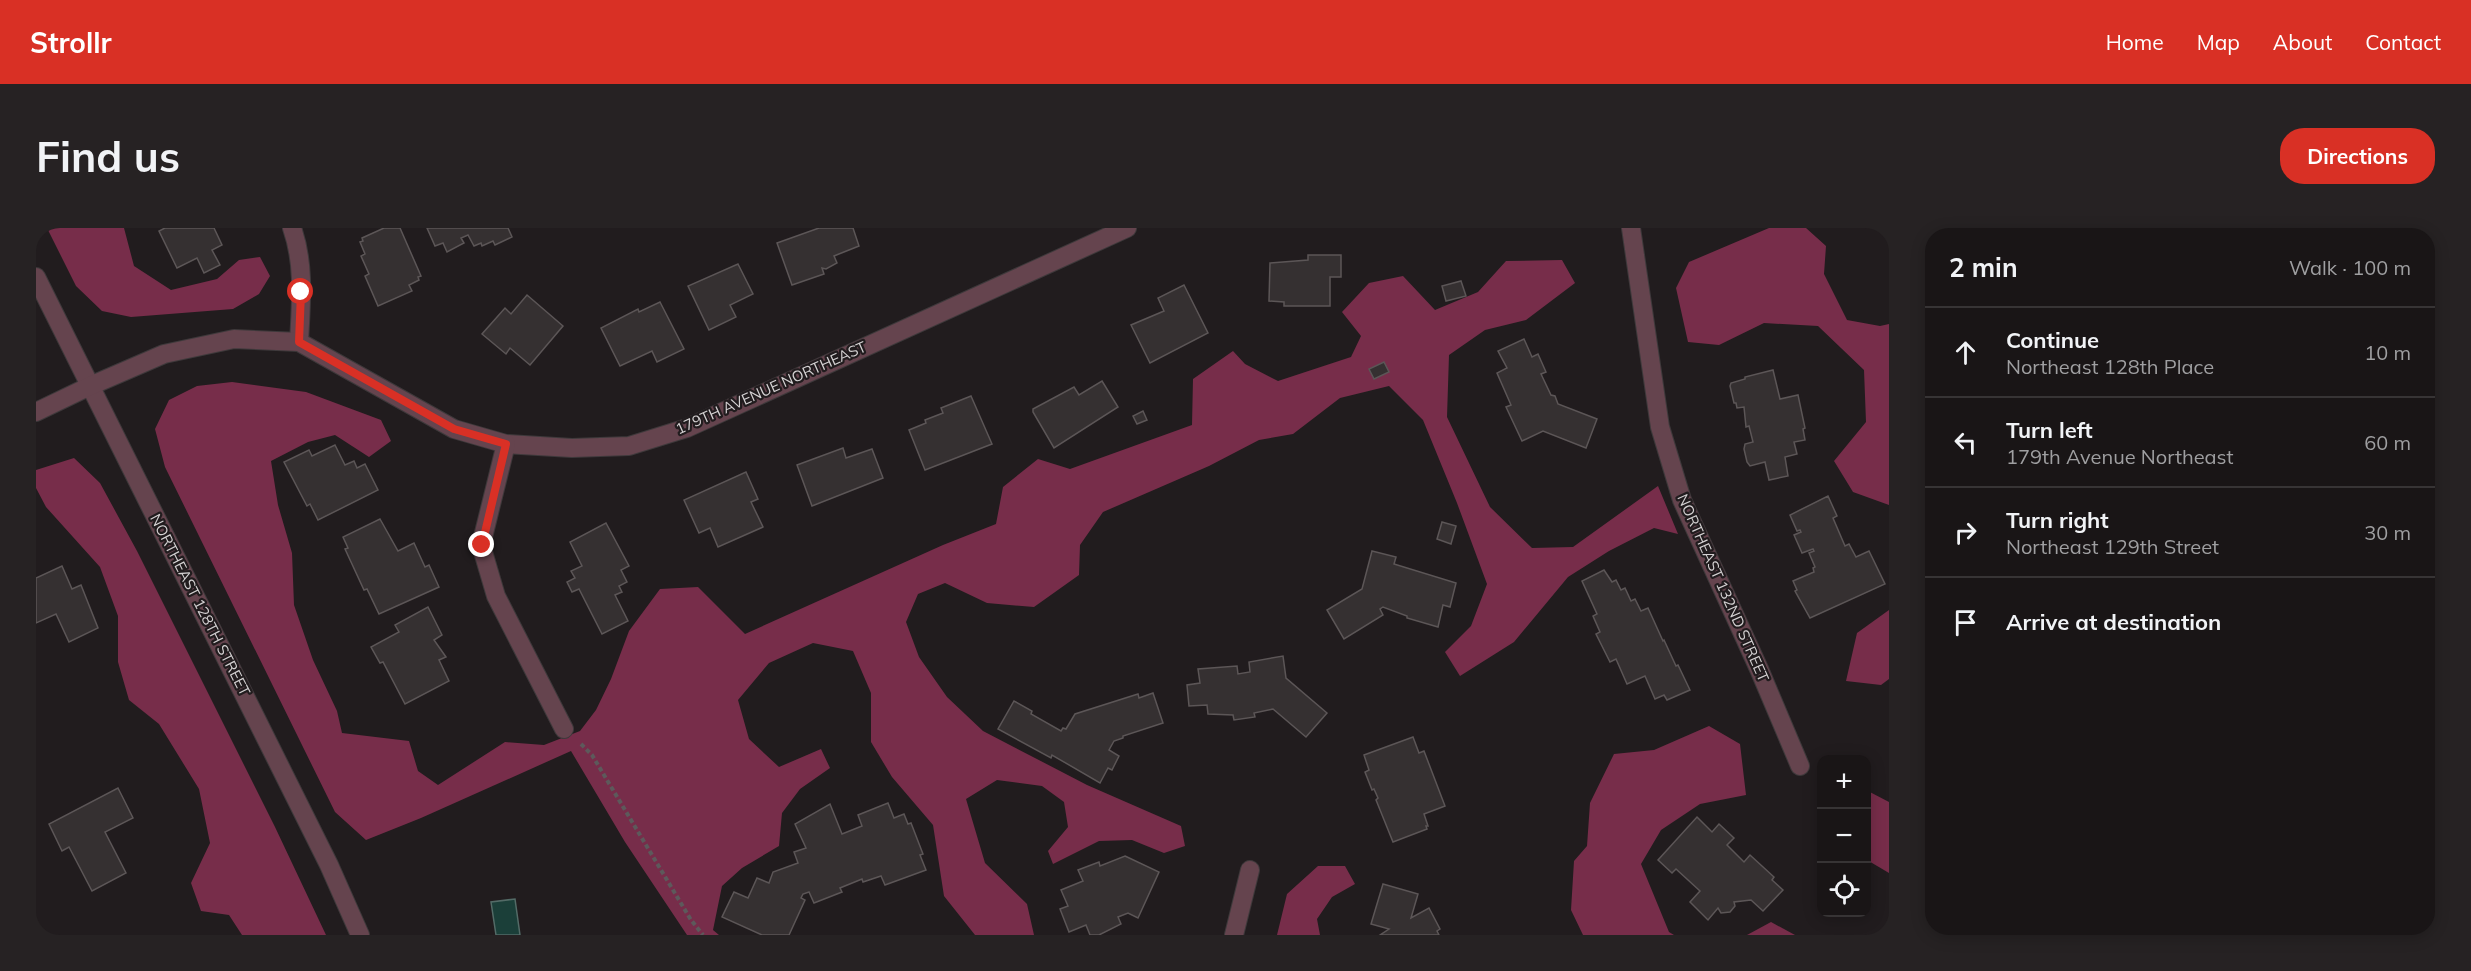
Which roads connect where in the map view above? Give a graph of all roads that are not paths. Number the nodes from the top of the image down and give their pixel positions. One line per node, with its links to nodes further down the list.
1 (292, 228): 5 (street)
2 (1127, 228): 8 (street, 179TH AVENUE NORTHEAST)
3 (1631, 228): 10 (street, NORTHEAST 132ND STREET)
4 (36, 277): 6 (street, NORTHEAST 128TH STREET)
5 (299, 342): 6 (street, 179TH AVENUE NORTHEAST); 8 (street, 179TH AVENUE NORTHEAST)
6 (90, 386): 7 (street, 179TH AVENUE NORTHEAST); 12 (street, NORTHEAST 128TH STREET)
7 (36, 412)
8 (506, 444): 9 (street)
9 (564, 729)
10 (1800, 766)
11 (1250, 870): 13 (street)
12 (360, 935)
13 (1234, 935)

